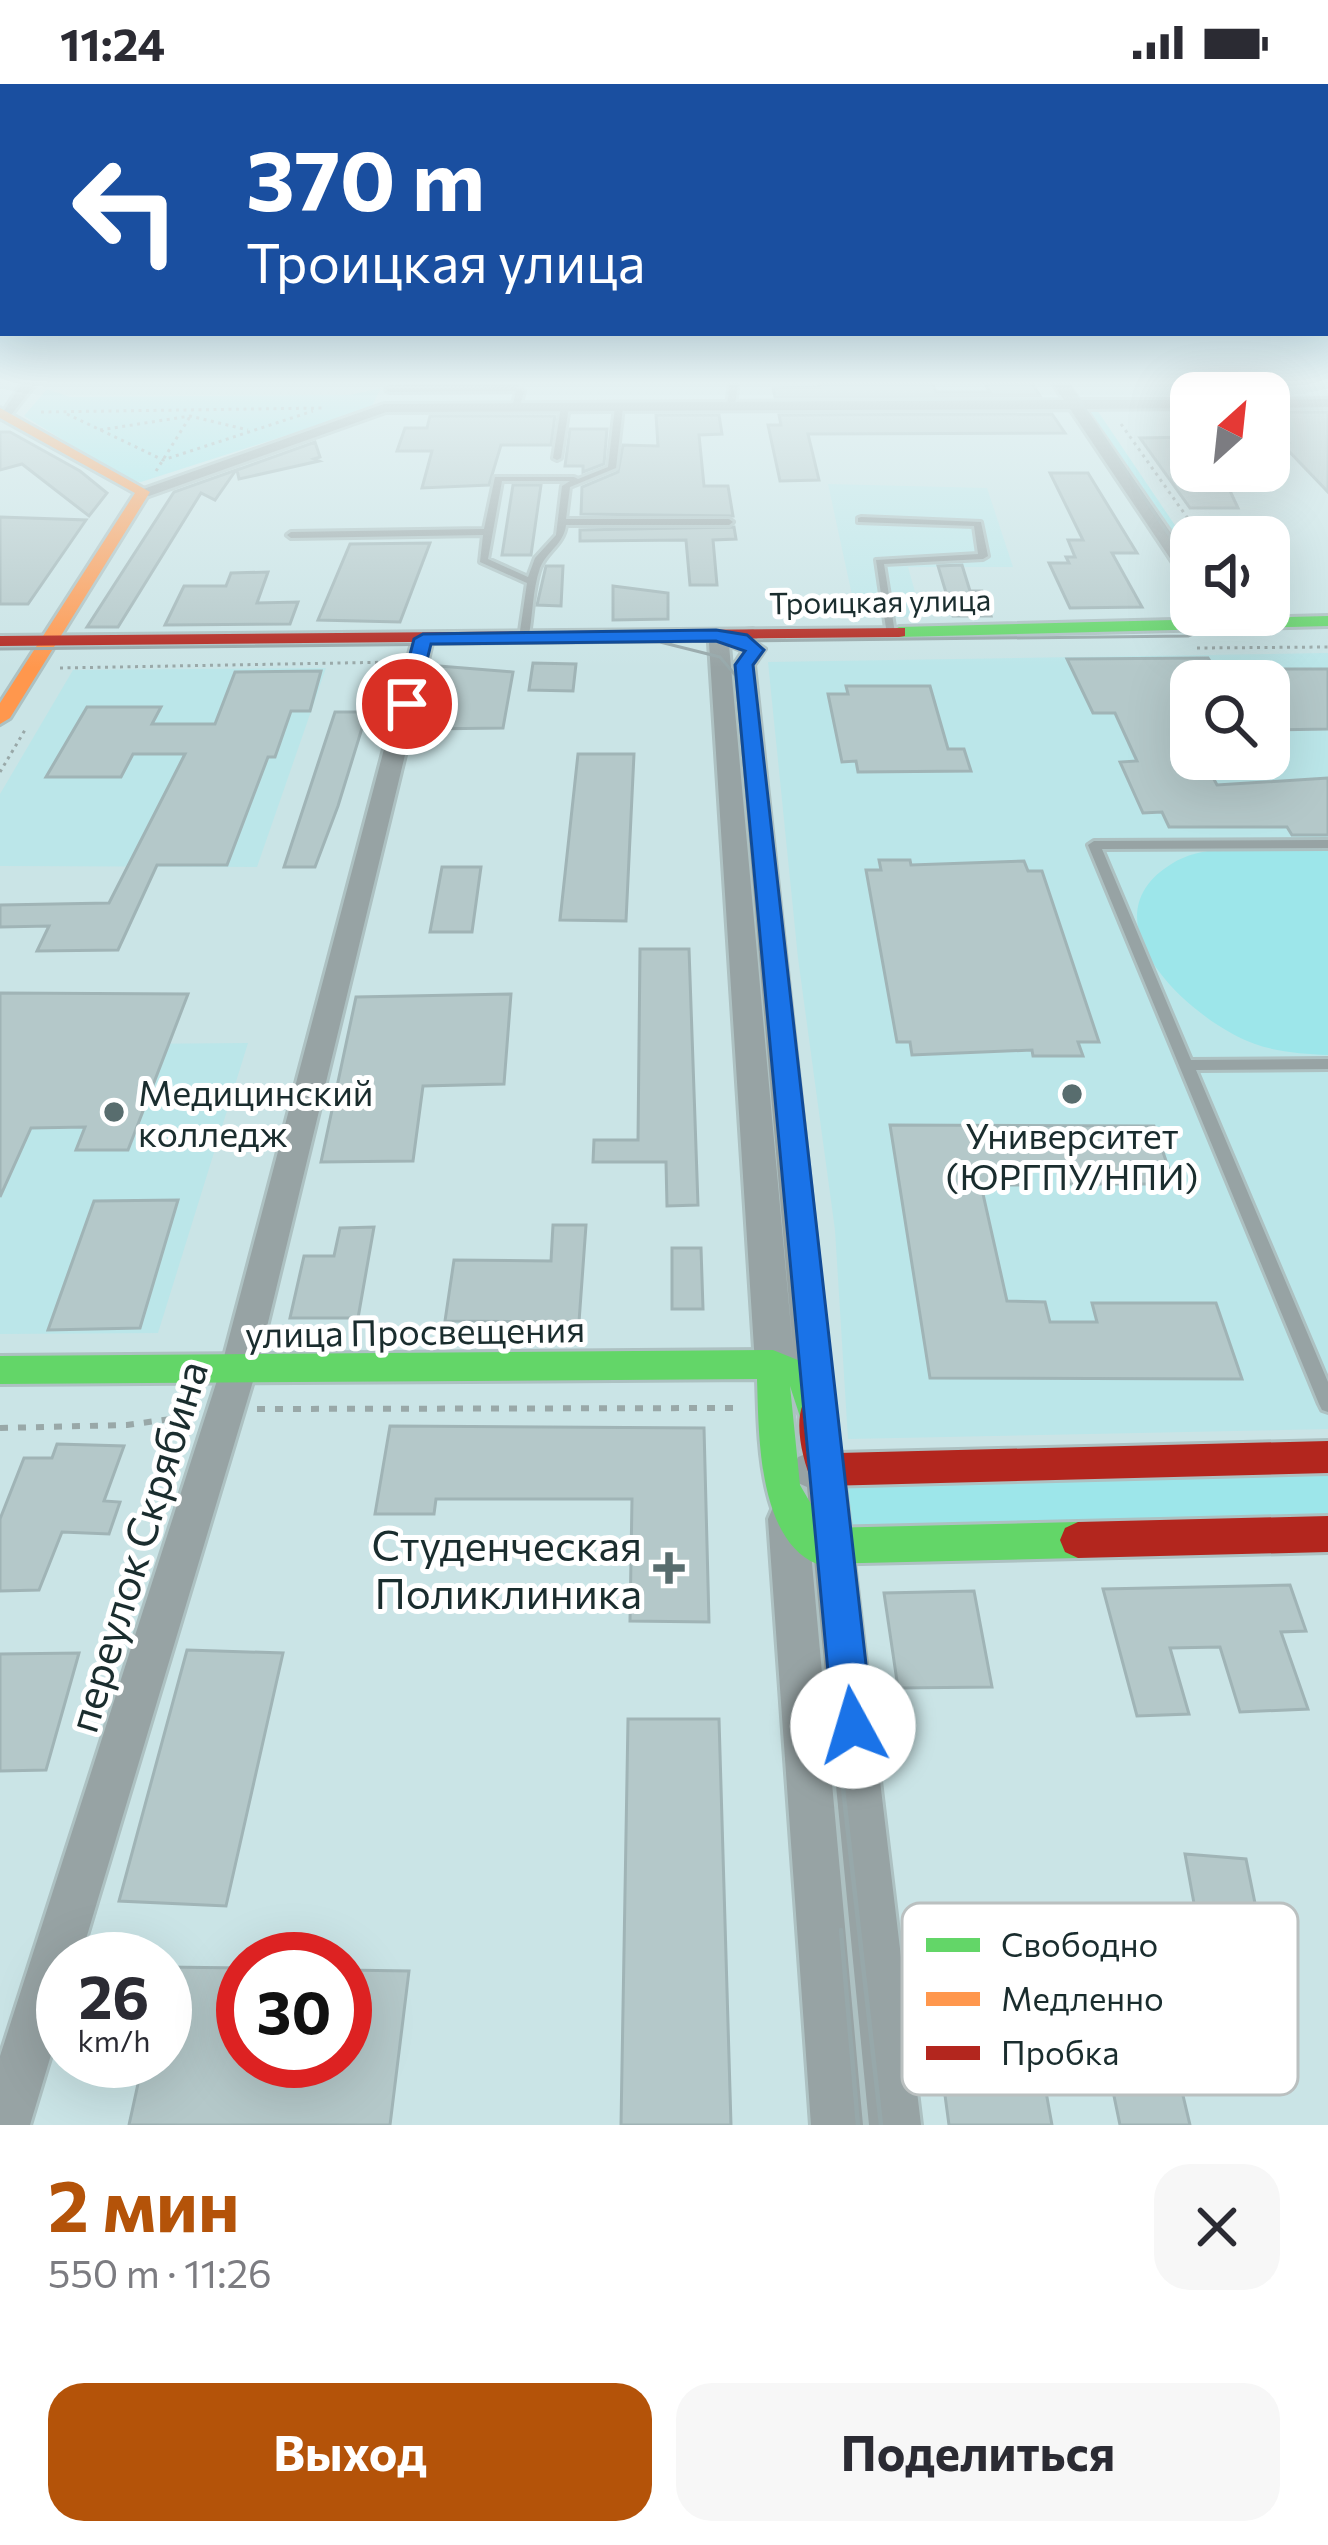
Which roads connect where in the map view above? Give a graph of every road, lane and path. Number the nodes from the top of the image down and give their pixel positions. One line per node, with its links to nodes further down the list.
1 (120, 477): 9 (street)
2 (152, 477): 9 (path)
3 (180, 477): 9 (street)
4 (580, 477): 8 (lane)
5 (1124, 477): 17 (street)
6 (1148, 477): 10 (street)
7 (1157, 477): 11 (path)
8 (574, 479): 13 (lane); 15 (lane)
9 (143, 492): 30 (street)
10 (1174, 516)
11 (1186, 516)
12 (861, 520): 24 (lane)
13 (562, 522): 14 (lane); 18 (lane)
14 (728, 522)
15 (488, 532): 16 (lane); 18 (lane)
16 (291, 535)
17 (1170, 544)
18 (532, 582): 25 (lane)
19 (1290, 621): 20 (street, Троицкая улица)
20 (1328, 622)
21 (1170, 624): 23 (street)
22 (1170, 626): 23 (street, Троицкая улица)
23 (1155, 628): 24 (street, Троицкая улица)
24 (890, 633): 26 (street, Троицкая улица)
25 (524, 638): 26 (street, Троицкая улица); 28 (street, Троицкая улица)
26 (729, 638): 36 (street); 39 (street)
27 (1210, 638): 31 (path)
28 (423, 639): 30 (street, Троицкая улица); 37 (street, переулок Скрябина)
29 (0, 640): 30 (street, Троицкая улица)
30 (50, 640): 32 (street)
31 (1328, 647)
32 (0, 718)
33 (1328, 844): 35 (lane)
34 (1328, 1064): 35 (lane)
35 (1186, 1065): 40 (lane)
36 (773, 1364): 37 (street, улица Просвещения); 39 (street); 41 (street)
37 (238, 1368): 38 (street, улица Просвещения); 42 (street, переулок Скрябина)
38 (0, 1370)
39 (813, 1379): 45 (street)
40 (1328, 1404)
41 (778, 1408): 42 (path); 45 (street)
42 (225, 1412): 43 (path); 48 (street, переулок Скрябина)
43 (0, 1427)
44 (1328, 1457): 45 (street)
45 (798, 1483): 47 (street); 49 (street)
46 (1328, 1534): 47 (street)
47 (834, 1549): 50 (street)
48 (4, 2125)
49 (837, 2125)
50 (896, 2125)

